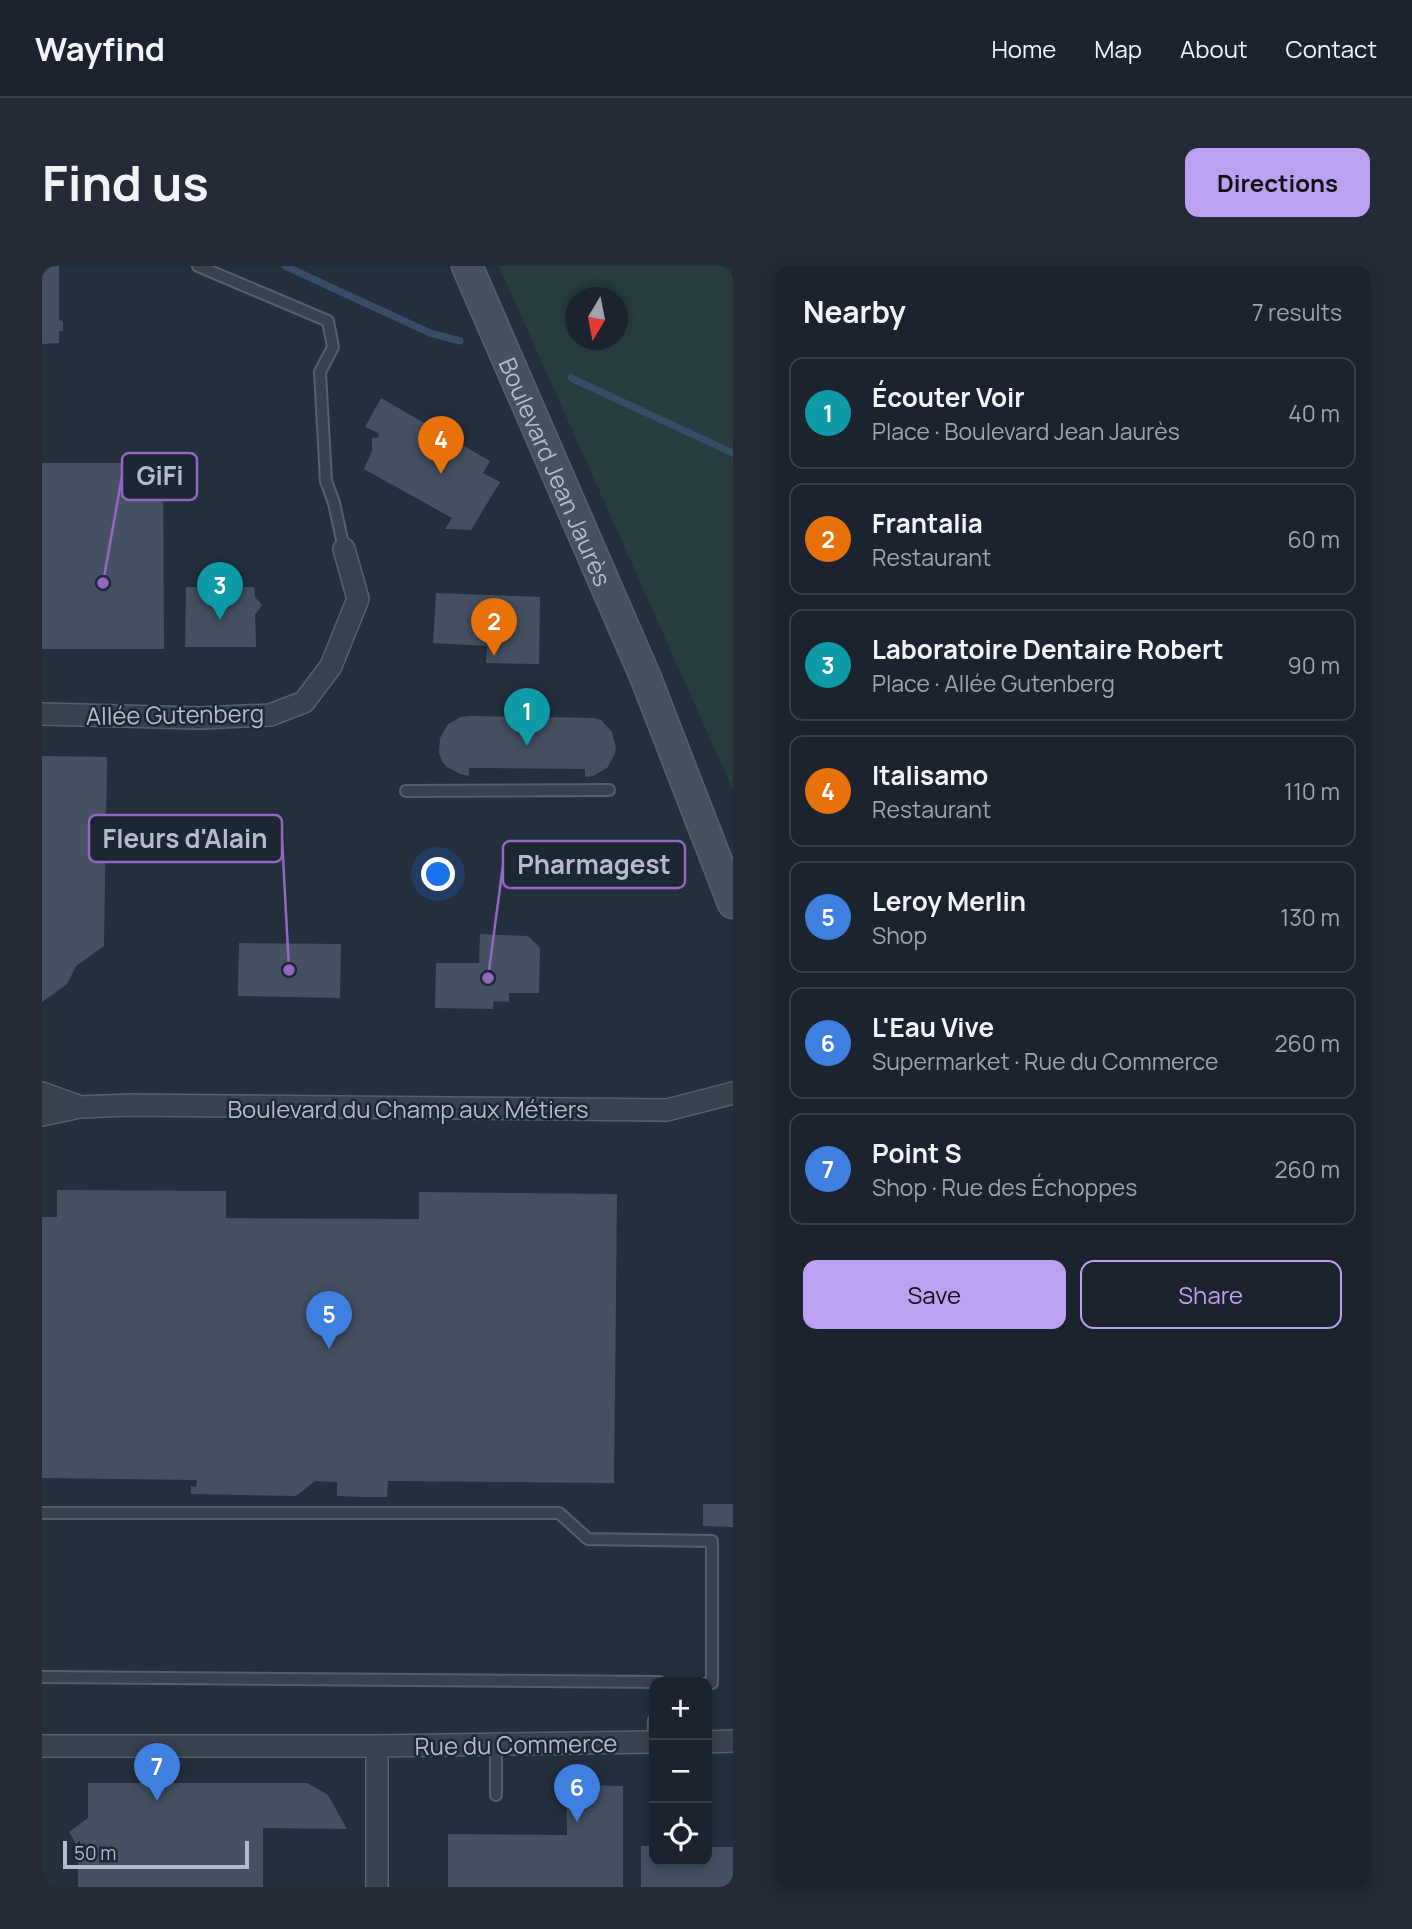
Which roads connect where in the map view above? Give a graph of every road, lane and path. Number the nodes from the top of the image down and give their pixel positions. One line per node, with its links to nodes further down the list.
1 (198, 266): 3 (lane)
2 (467, 266): 4 (street, Boulevard Jean Jaurès)
3 (344, 549): 5 (street, Allée Gutenberg)
4 (645, 676): 8 (street, Boulevard Jean Jaurès); 9 (street, Boulevard Jean Jaurès)
5 (42, 714)
6 (609, 790): 7 (lane)
7 (406, 791)
8 (733, 844)
9 (733, 903)
10 (42, 1093): 12 (street, Boulevard du Champ aux Métiers)
11 (733, 1093): 12 (street, Boulevard du Champ aux Métiers)
12 (80, 1107): 13 (street, Boulevard du Champ aux Métiers)
13 (42, 1115)
14 (42, 1513): 16 (lane)
15 (42, 1677): 17 (lane)
16 (712, 1677)
17 (649, 1682)
18 (733, 1741): 20 (street)
19 (649, 1742): 21 (street, Rue du Commerce)
20 (712, 1742)
21 (496, 1744): 23 (street, Rue du Commerce); 24 (lane)
22 (42, 1746): 23 (street, Rue du Commerce)
23 (377, 1746): 25 (street)
24 (496, 1795)
25 (377, 1887)

